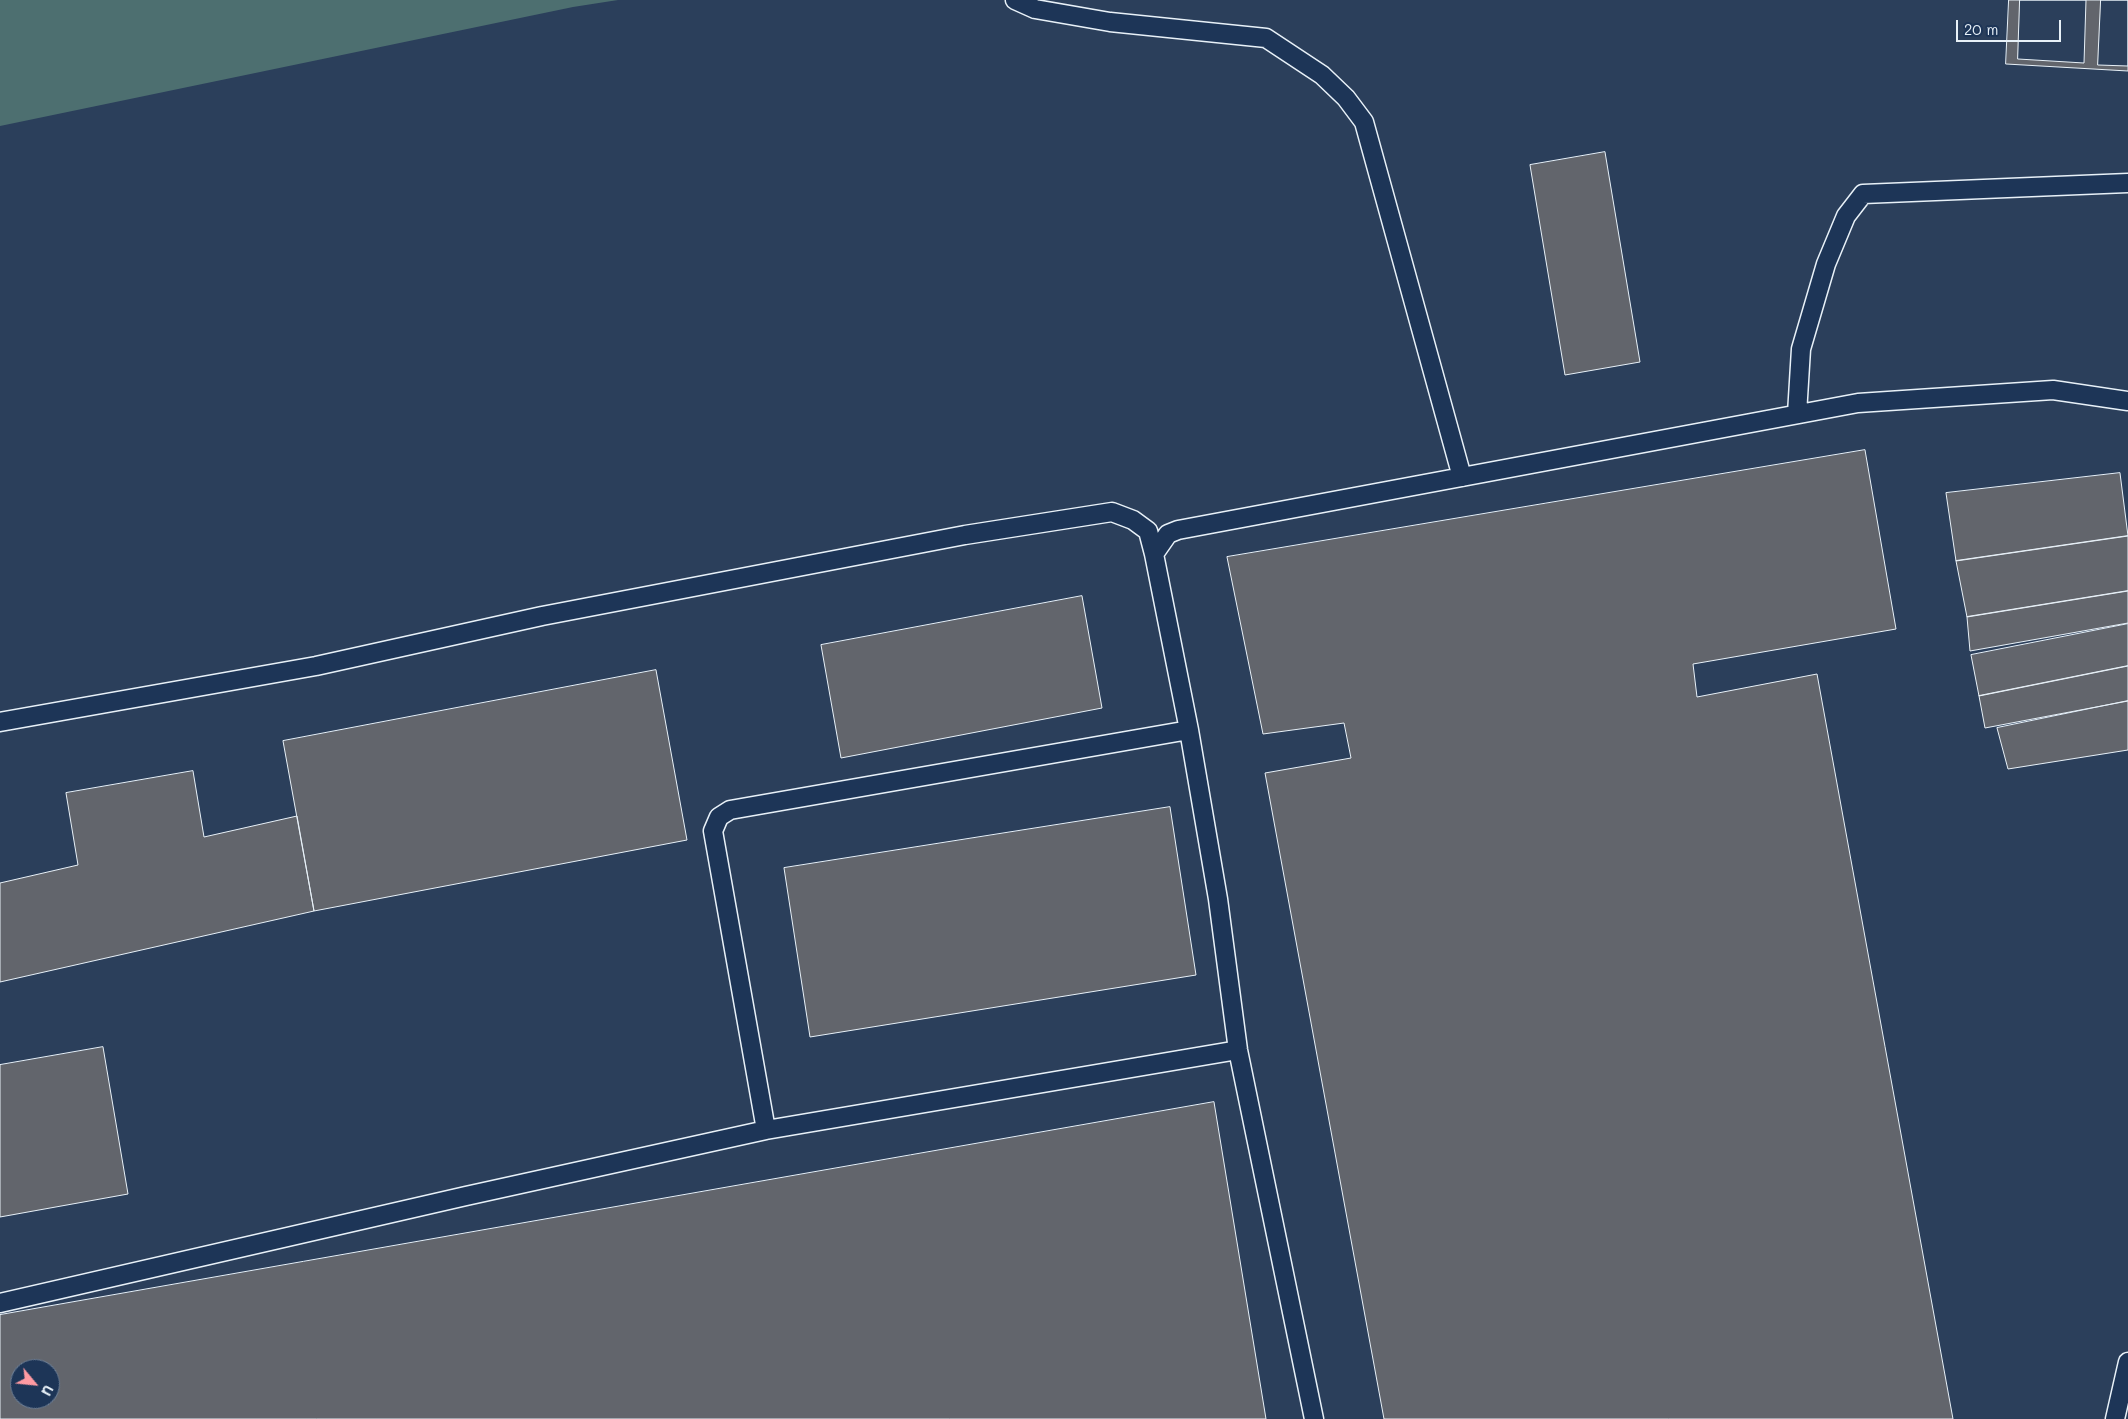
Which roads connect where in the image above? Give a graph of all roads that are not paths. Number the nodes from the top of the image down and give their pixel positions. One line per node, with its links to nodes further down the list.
1 (1015, 0): 5 (lane)
2 (2128, 183): 4 (lane)
3 (2128, 401): 4 (lane)
4 (1797, 414): 5 (lane)
5 (1462, 477): 6 (lane)
6 (1154, 554): 7 (lane); 8 (lane)
7 (0, 722)
8 (1190, 730): 9 (lane); 10 (lane)
9 (1238, 1050): 10 (lane); 13 (lane)
10 (766, 1130): 11 (lane)
11 (0, 1303)
12 (2128, 1362): 14 (lane)
13 (1314, 1419)
14 (2114, 1419)

